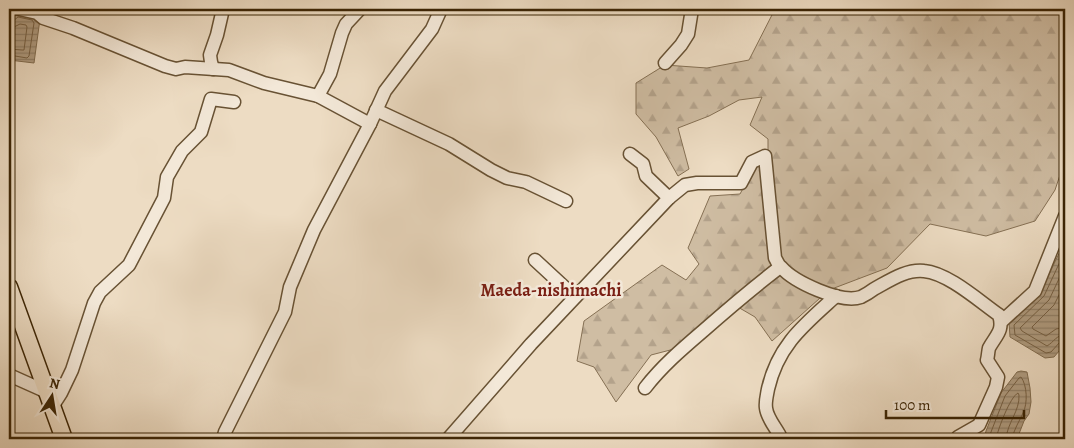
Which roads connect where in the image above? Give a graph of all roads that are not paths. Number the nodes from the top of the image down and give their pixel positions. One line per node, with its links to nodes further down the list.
1 (19, 9): 7 (street)
2 (223, 9): 7 (street)
3 (360, 9): 8 (street)
4 (441, 9): 10 (street)
5 (692, 9): 6 (street)
6 (665, 64)
7 (213, 69): 8 (street)
8 (318, 96): 11 (street)
9 (234, 102): 24 (street)
10 (376, 110): 11 (street); 14 (street)
11 (370, 124): 26 (street)
12 (630, 154): 13 (street)
13 (669, 198): 17 (street); 20 (street)
14 (566, 200)
15 (1065, 216): 21 (street)
16 (534, 260): 20 (street)
17 (780, 267): 19 (street); 23 (street)
18 (9, 287): 24 (main road)
19 (836, 296): 21 (street); 28 (street)
20 (575, 297): 27 (street)
21 (1000, 328): 29 (street)
22 (9, 375): 24 (street)
23 (645, 388)
24 (50, 399): 25 (main road)
25 (64, 439)
26 (223, 439)
27 (448, 439)
28 (780, 439)
29 (958, 439)

